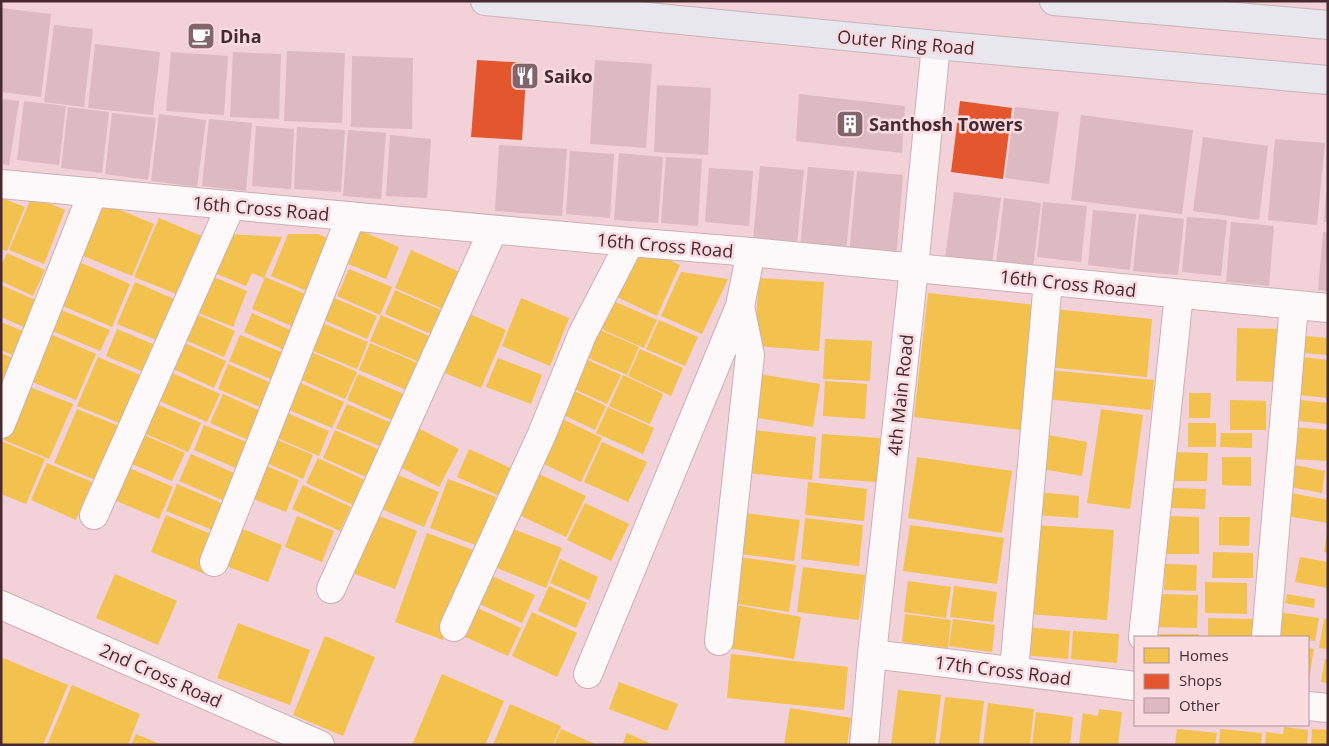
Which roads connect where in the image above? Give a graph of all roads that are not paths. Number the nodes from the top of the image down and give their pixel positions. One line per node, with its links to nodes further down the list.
1 (485, 1): 4 (highway, Outer Ring Road)
2 (1054, 1): 3 (highway)
3 (1328, 26)
4 (936, 45): 5 (highway, Outer Ring Road); 13 (street, 4th Main Road)
5 (1328, 80)
6 (1, 184): 7 (street, 16th Cross Road)
7 (93, 192): 8 (street, 16th Cross Road); 19 (street)
8 (231, 205): 9 (street, 16th Cross Road); 20 (street)
9 (351, 216): 10 (street, 16th Cross Road); 21 (street)
10 (494, 230): 11 (street, 16th Cross Road); 22 (street)
11 (630, 242): 12 (street, 16th Cross Road); 24 (street)
12 (751, 252): 13 (street, 16th Cross Road); 17 (street)
13 (914, 268): 14 (street, 16th Cross Road); 28 (street, 4th Main Road)
14 (1048, 281): 15 (street, 16th Cross Road); 29 (street)
15 (1179, 294): 16 (street, 16th Cross Road); 25 (street)
16 (1294, 305): 18 (street, 16th Cross Road); 26 (street)
17 (740, 306): 27 (street); 30 (street)
18 (1328, 308)
19 (1, 424)
20 (94, 515)
21 (214, 562)
22 (331, 589)
23 (1, 605): 34 (street, 2nd Cross Road)
24 (454, 627)
25 (1143, 636)
26 (1266, 636)
27 (720, 641)
28 (872, 654): 29 (street, 17th Cross Road); 35 (street, 4th Main Road)
29 (1014, 671): 31 (street, 17th Cross Road)
30 (588, 674)
31 (1134, 686)
32 (1309, 706): 33 (street)
33 (1328, 708)
34 (310, 743)
35 (864, 745)

